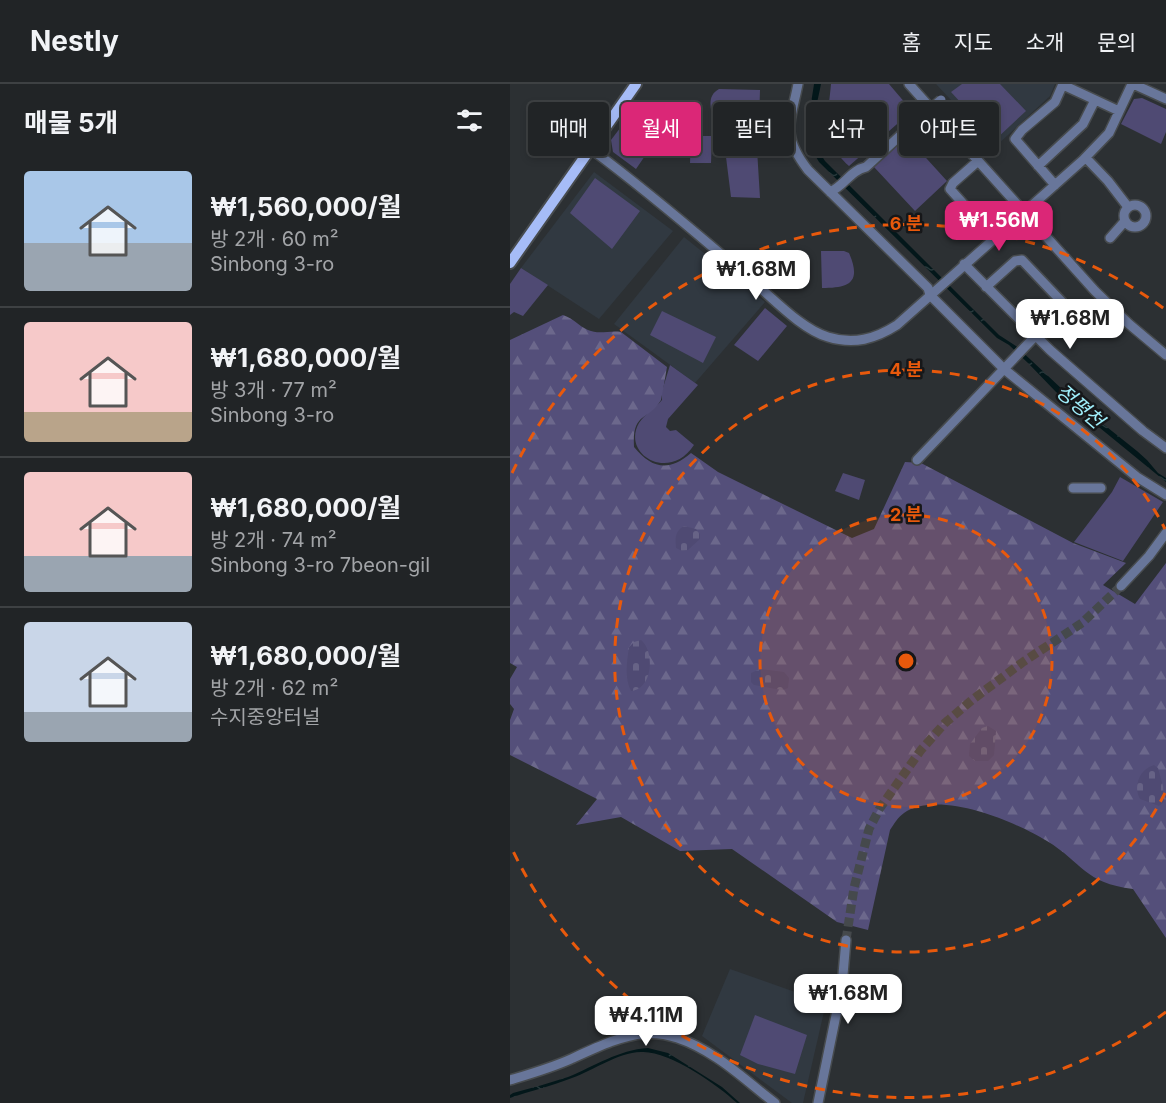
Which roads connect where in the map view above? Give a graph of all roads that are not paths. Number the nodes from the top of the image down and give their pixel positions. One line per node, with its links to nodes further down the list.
1 (636, 84): 11 (main road)
2 (798, 84): 18 (street)
3 (923, 84): 6 (street)
4 (1063, 84): 9 (street); 16 (street)
5 (1133, 84): 8 (street); 10 (street)
6 (912, 88): 15 (street)
7 (941, 99): 18 (street, bridge)
8 (1166, 99)
9 (1095, 100): 10 (street); 16 (street)
10 (1119, 111): 14 (street)
11 (609, 123)
12 (586, 156): 24 (main road)
13 (600, 156): 27 (street)
14 (1086, 158): 17 (street); 19 (street)
15 (978, 161): 20 (street); 22 (street)
16 (1038, 166): 17 (street)
17 (1055, 185): 20 (street)
18 (833, 191): 27 (street)
19 (1128, 207): 21 (street); 21 (street)
20 (1024, 212): 22 (street); 29 (street)
21 (1125, 221): 23 (street)
22 (994, 238): 25 (street)
23 (1110, 238)
24 (510, 263)
25 (964, 264): 26 (street); 27 (street)
26 (986, 287): 28 (street); 28 (street)
27 (933, 293): 30 (street)
28 (1032, 338): 30 (street); 31 (street)
29 (1166, 354)
30 (1007, 366): 32 (street); 35 (street)
31 (1166, 448)
32 (917, 460)
33 (1073, 488): 34 (street)
34 (1101, 488)
35 (1166, 495)
36 (1166, 533): 37 (street)
37 (1122, 586)
38 (846, 940): 41 (street)
39 (510, 1080): 40 (street)
40 (775, 1103)
41 (818, 1103)

